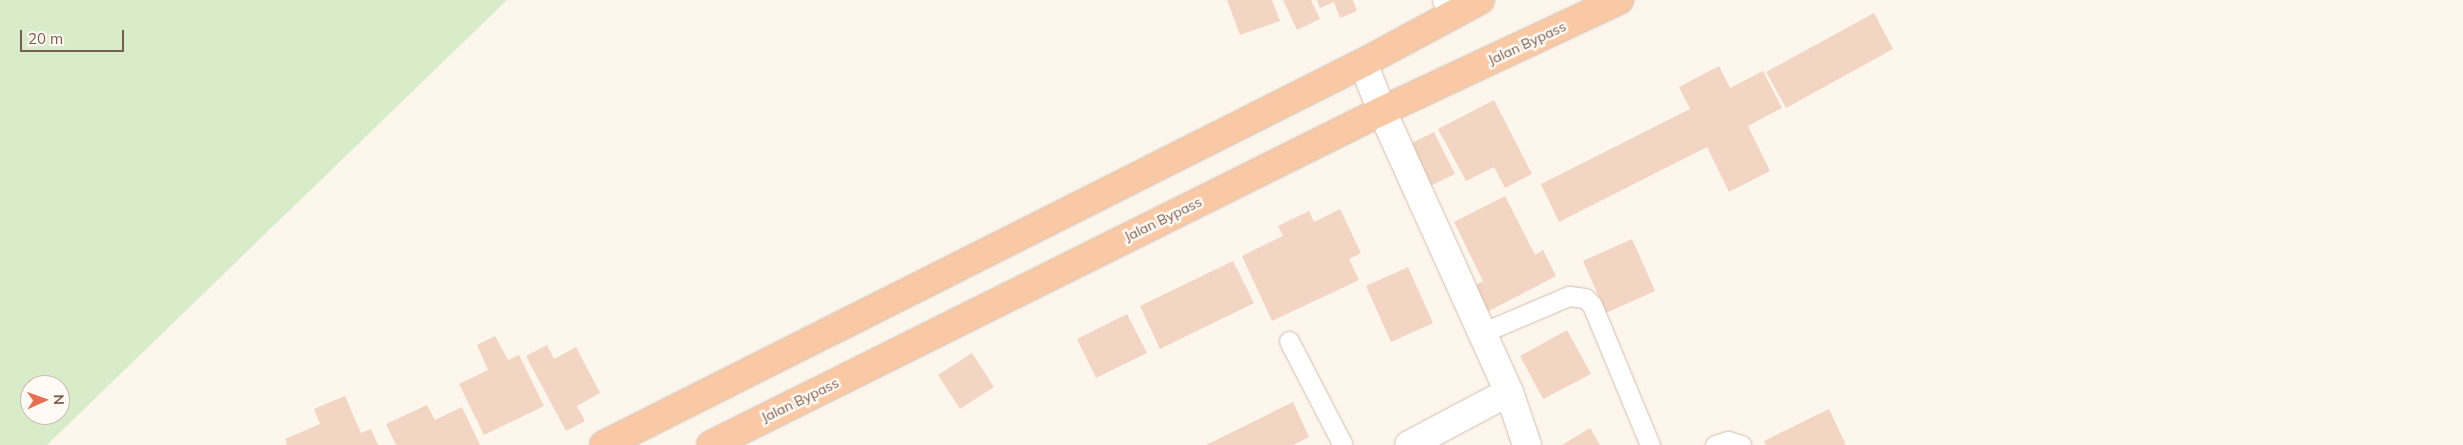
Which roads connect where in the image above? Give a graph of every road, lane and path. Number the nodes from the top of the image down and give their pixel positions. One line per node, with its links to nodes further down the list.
1 (1480, 0): 3 (highway)
2 (1618, 0): 5 (highway, Jalan Bypass)
3 (1445, 8): 4 (highway)
4 (1363, 63): 5 (street); 10 (highway)
5 (1382, 111): 6 (street); 9 (highway, Jalan Bypass)
6 (1484, 332): 8 (street); 14 (lane)
7 (1289, 341): 11 (lane)
8 (1510, 392): 12 (street); 13 (street)
9 (721, 443)
10 (604, 445)
11 (1343, 445)
12 (1410, 445)
13 (1527, 445)
14 (1650, 445)
15 (1714, 445): 16 (lane)
16 (1741, 445)

